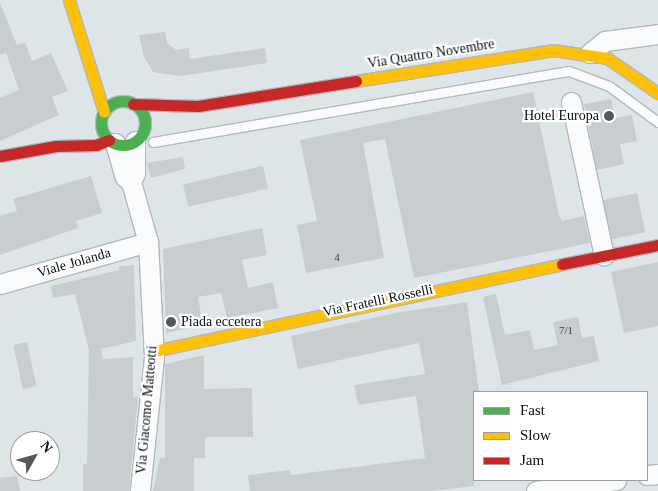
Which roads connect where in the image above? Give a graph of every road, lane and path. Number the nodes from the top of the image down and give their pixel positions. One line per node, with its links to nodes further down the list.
1 (69, 0): 4 (main road)
2 (658, 34): 3 (street)
3 (590, 53): 5 (main road, Via Quattro Novembre); 9 (main road, Via Quattro Novembre)
4 (86, 54): 6 (main road); 10 (main road)
5 (658, 93)
6 (121, 101): 8 (main road, Via Quattro Novembre); 10 (main road)
7 (571, 102): 19 (street)
8 (134, 104): 9 (main road, Via Quattro Novembre); 12 (main road)
9 (198, 106): 12 (main road, Via Quattro Novembre)
10 (102, 117): 13 (main road); 14 (main road)
11 (658, 122): 12 (lane)
12 (144, 138): 13 (main road, Via Quattro Novembre); 16 (street, Via Giacomo Matteotti)
13 (112, 142): 14 (main road, Via Quattro Novembre); 16 (street, Via Giacomo Matteotti)
14 (44, 147): 15 (main road)
15 (0, 156)
16 (131, 182): 17 (street, Via Giacomo Matteotti)
17 (148, 242): 20 (street, Viale Jolanda); 21 (street, Via Giacomo Matteotti)
18 (658, 245): 19 (main road, Via Fratelli Rosselli)
19 (604, 256): 21 (main road, Via Fratelli Rosselli)
20 (0, 284)
21 (154, 350): 23 (street, Via Giacomo Matteotti)
22 (609, 481): 24 (street)
23 (140, 491)
24 (536, 491)

